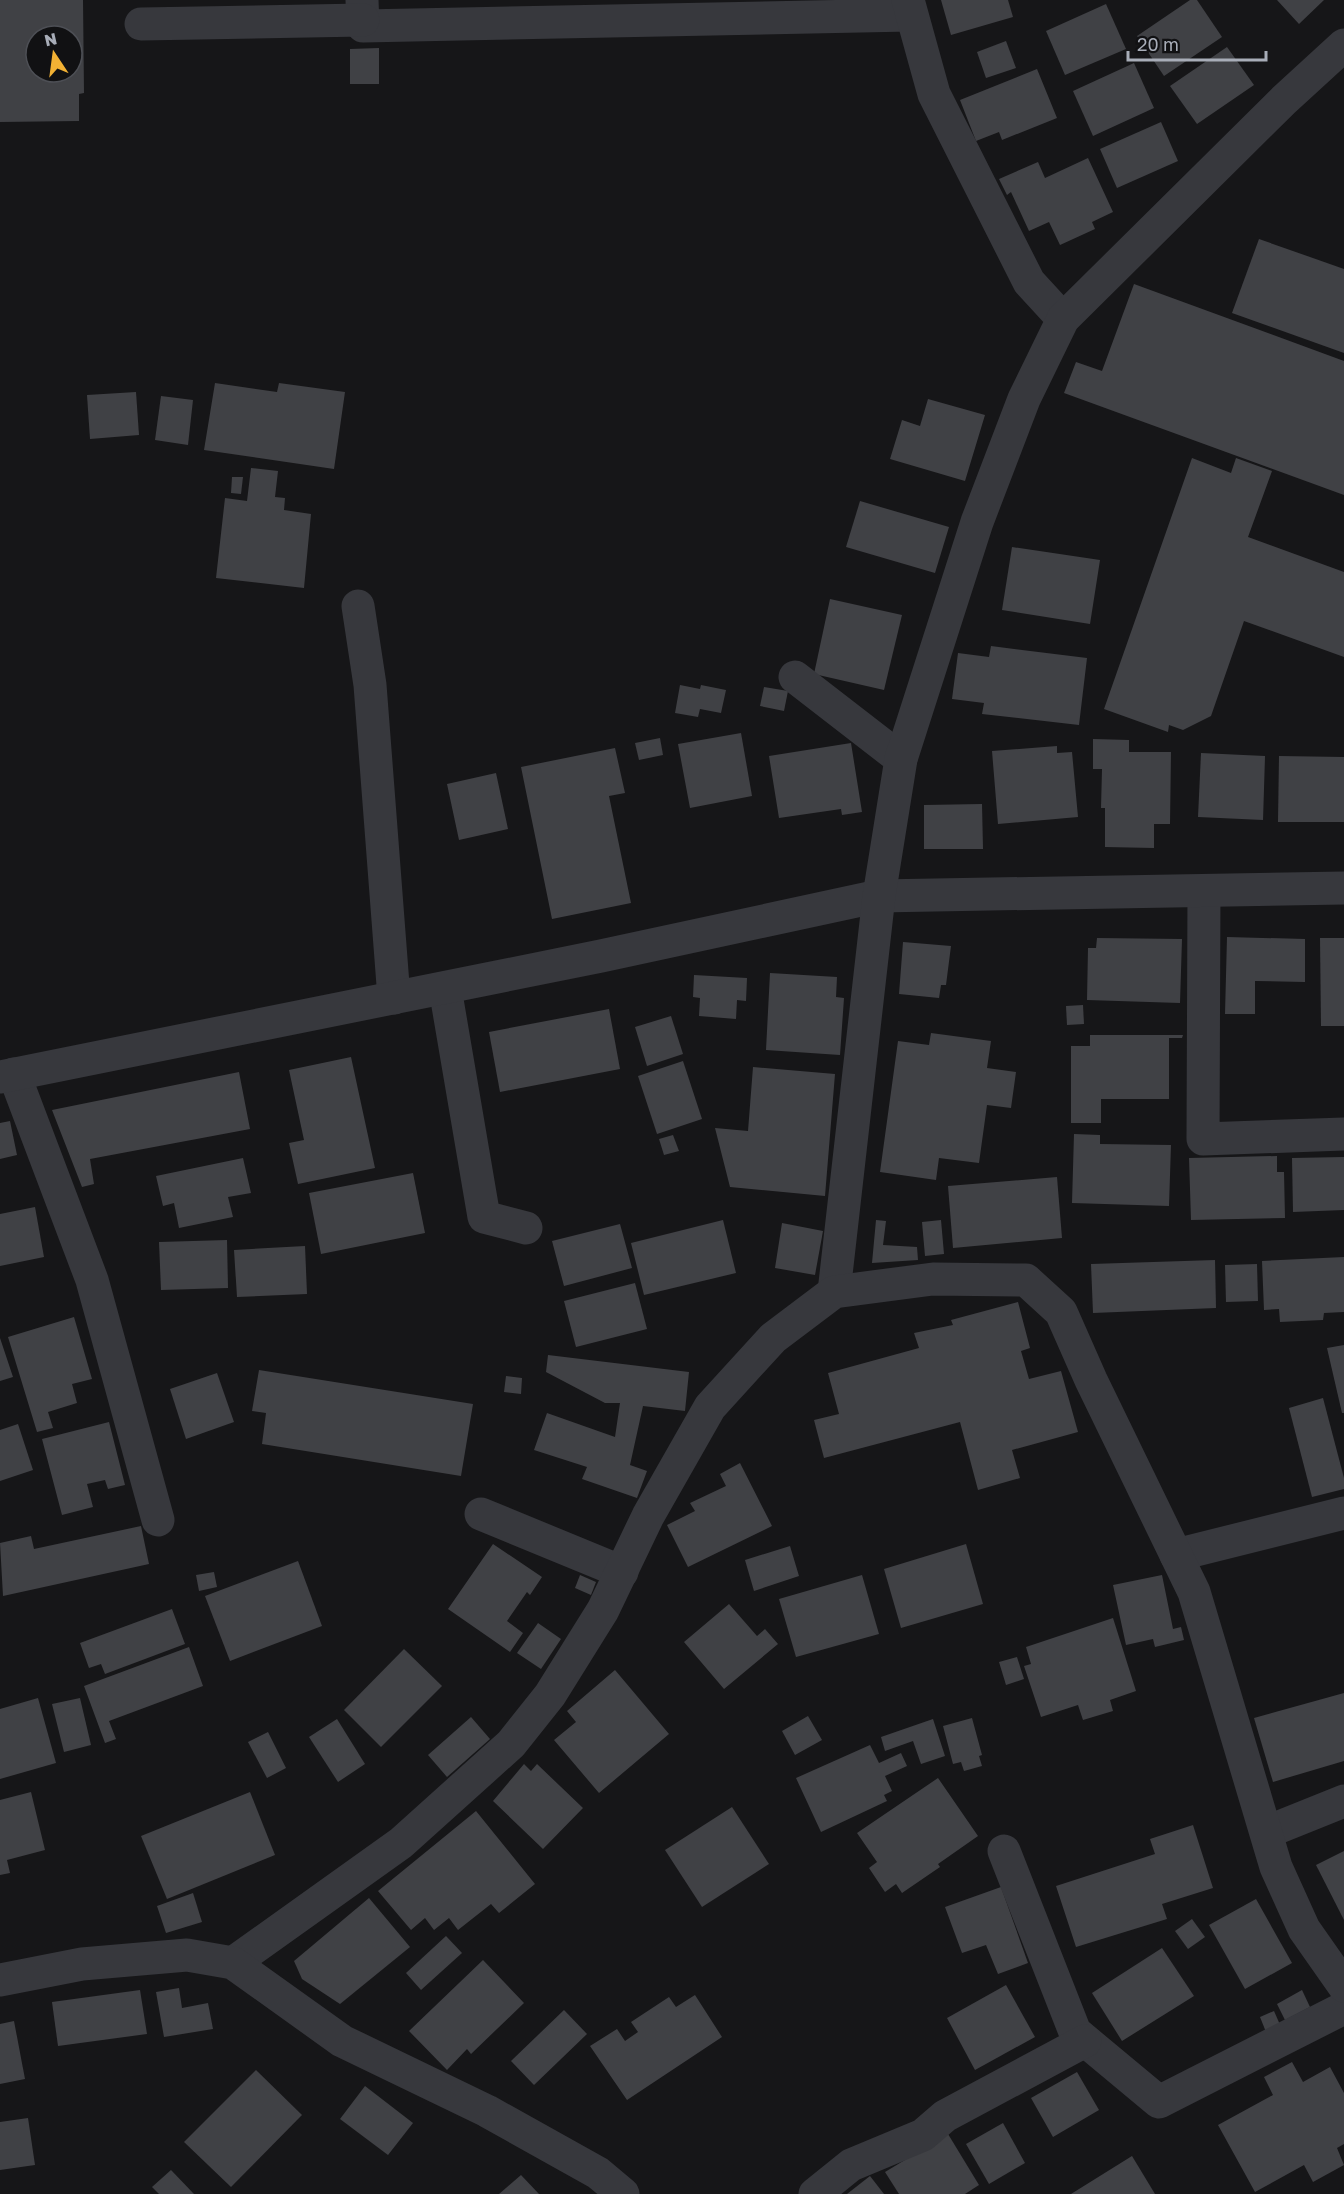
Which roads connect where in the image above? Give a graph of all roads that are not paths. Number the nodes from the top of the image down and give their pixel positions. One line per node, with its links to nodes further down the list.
1 (909, 8): 2 (street); 5 (street)
2 (362, 10): 3 (street)
3 (141, 24)
4 (1344, 45): 5 (street)
5 (1063, 319): 8 (street)
6 (358, 606): 13 (street)
7 (795, 677): 8 (street)
8 (901, 759): 11 (street)
9 (1344, 888): 10 (street)
10 (1204, 891): 11 (street); 15 (street)
11 (879, 896): 12 (street); 17 (street)
12 (445, 988): 13 (street); 16 (street)
13 (394, 998): 14 (street)
14 (7, 1076): 20 (street)
15 (1344, 1134)
16 (526, 1228)
17 (834, 1292): 21 (street); 22 (street)
18 (1344, 1513): 21 (street)
19 (481, 1514): 22 (street)
20 (158, 1520)
21 (1176, 1555): 24 (street)
22 (622, 1572): 26 (street)
23 (1344, 1801): 24 (street)
24 (1267, 1832): 28 (street)
25 (1004, 1851): 30 (street)
26 (233, 1963): 27 (street); 31 (street)
27 (0, 1980)
28 (1344, 1986)
29 (1344, 2008): 30 (street)
30 (1085, 2041): 32 (street)
31 (623, 2194)
32 (815, 2194)

